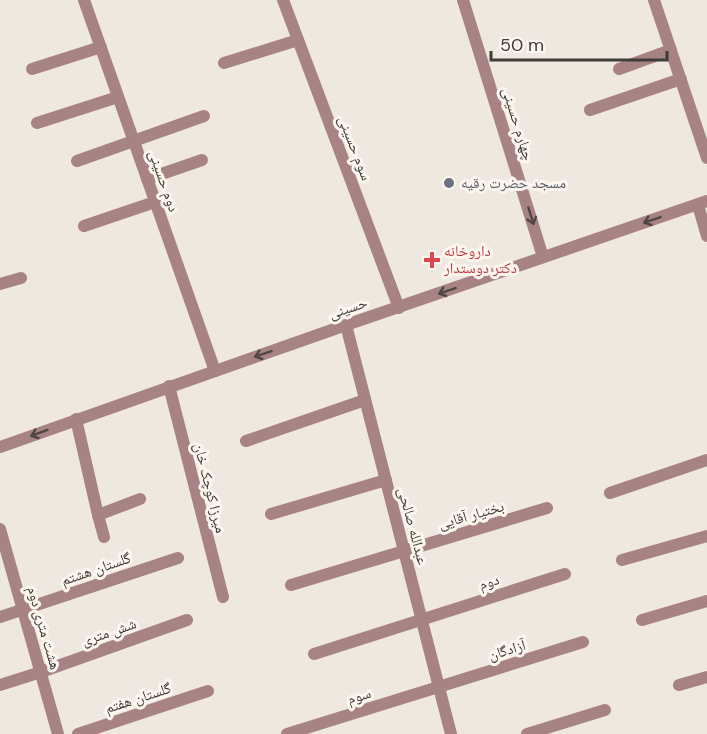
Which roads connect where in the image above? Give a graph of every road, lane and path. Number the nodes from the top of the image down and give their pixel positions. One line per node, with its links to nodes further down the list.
1 (84, 0): 6 (street, دوم حسینی)
2 (283, 0): 5 (street, سوم حسینی)
3 (463, 0): 25 (street, چهارم حسینی, one-way to 25)
4 (654, 0): 7 (street)
5 (298, 40): 8 (street); 28 (street, سوم حسینی)
6 (101, 47): 9 (street); 12 (street, دوم حسینی)
7 (671, 50): 10 (street); 11 (street)
8 (224, 63)
9 (32, 69)
10 (619, 69)
11 (681, 79): 13 (street); 17 (street)
12 (118, 97): 15 (street); 16 (street, دوم حسینی)
13 (590, 110)
14 (204, 116): 16 (street)
15 (37, 123)
16 (134, 141): 19 (street); 20 (street, دوم حسینی)
17 (707, 158)
18 (202, 160): 20 (street)
19 (77, 161)
20 (147, 179): 21 (street, دوم حسینی)
21 (155, 202): 23 (street); 30 (street, دوم حسینی)
22 (703, 203): 24 (street); 25 (street, حسینی, one-way to 25)
23 (84, 225)
24 (707, 236)
25 (543, 257): 28 (street, حسینی, one-way to 28)
26 (21, 278): 27 (street)
27 (0, 284)
28 (399, 308): 29 (street, حسینی)
29 (346, 325): 30 (street, حسینی, one-way to 30); 32 (street, عبدالله صالحی)
30 (215, 371): 31 (street, حسینی)
31 (169, 387): 33 (street, حسینی); 51 (street, میرزا کوچک خان)
32 (365, 400): 34 (street); 37 (street, عبدالله صالحی)
33 (76, 419): 35 (street, حسینی, one-way to 35); 41 (street)
34 (246, 441)
35 (0, 447)
36 (707, 460): 38 (street)
37 (386, 480): 42 (street); 46 (street, عبدالله صالحی)
38 (610, 492)
39 (140, 499): 41 (street)
40 (547, 508): 46 (street, بختیار آقایی)
41 (98, 514): 45 (street)
42 (271, 514)
43 (0, 530): 53 (street, هشت متری دوم)
44 (707, 536): 48 (street)
45 (104, 537)
46 (404, 551): 50 (street, بختیار آقایی); 55 (street, عبدالله صالحی)
47 (178, 558): 53 (street, گلستان هشتم)
48 (622, 560)
49 (565, 574): 55 (street, دوم)
50 (291, 585)
51 (223, 597)
52 (707, 601): 57 (street)
53 (23, 610): 54 (street, گلستان هشتم); 60 (street, هشت متری دوم)
54 (0, 617)
55 (422, 619): 59 (street, دوم); 64 (street, عبدالله صالحی)
56 (186, 620): 60 (street, شش متری)
57 (642, 620)
58 (583, 642): 64 (street, آزادگان)
59 (314, 654)
60 (41, 672): 62 (street, شش متری); 67 (street, هشت متری دوم)
61 (707, 677): 63 (street)
62 (0, 685)
63 (679, 685)
64 (439, 687): 69 (street, سوم); 70 (street, عبدالله صالحی)
65 (208, 691): 68 (street, گلستان هفتم)
66 (605, 710): 71 (street)
67 (58, 734)
68 (78, 734)
69 (287, 734)
70 (451, 734)
71 (527, 734)

